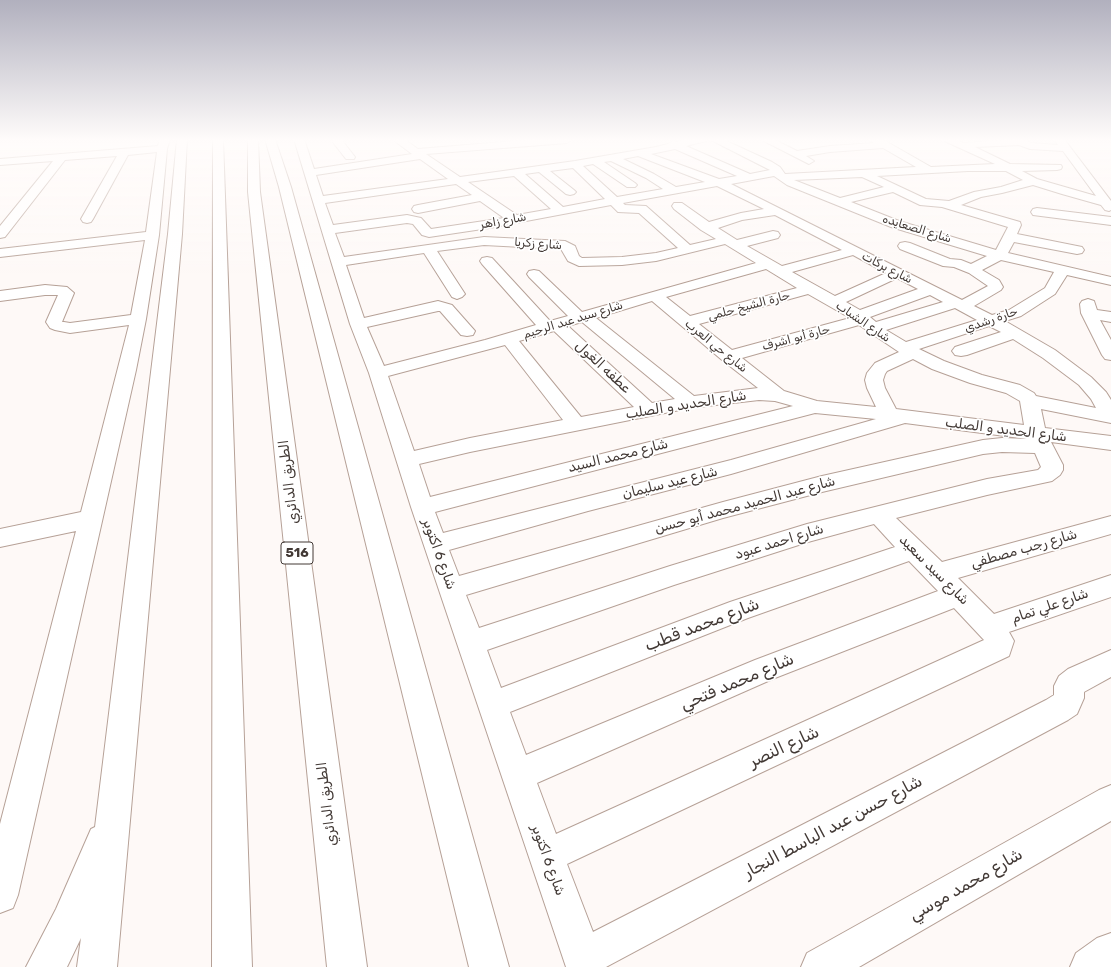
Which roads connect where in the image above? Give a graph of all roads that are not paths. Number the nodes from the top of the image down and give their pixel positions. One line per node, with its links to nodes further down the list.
1 (40, 184): 49 (main road)
2 (106, 184): 41 (main road)
3 (165, 184): 51 (main road)
4 (179, 184): 121 (main road)
5 (219, 184): 128 (main road)
6 (254, 184): 129 (main road, الطريق الدائري / 516)
7 (284, 184): 130 (main road)
8 (313, 184): 31 (main road, شارع 6 اكتوبر)
9 (442, 184): 31 (main road)
10 (461, 184): 30 (main road)
11 (530, 184): 38 (main road)
12 (560, 184): 28 (main road)
13 (596, 184): 32 (main road)
14 (663, 184): 27 (main road)
15 (707, 184): 27 (main road, شارع زاهر)
16 (723, 184): 39 (main road, شارع بركات)
17 (794, 184): 33 (main road, شارع الصعايده)
18 (887, 184): 24 (main road)
19 (1004, 184): 23 (main road)
20 (1021, 184): 23 (main road)
21 (1041, 184): 26 (main road)
22 (1093, 184): 36 (main road)
23 (1010, 187): 29 (main road)
24 (895, 188): 33 (main road); 34 (main road)
25 (965, 188): 29 (main road)
26 (1052, 188): 36 (main road); 43 (main road)
27 (673, 190): 32 (main road, شارع زاهر)
28 (570, 192)
29 (978, 194): 34 (main road)
30 (481, 197): 37 (main road); 42 (main road)
31 (318, 200): 46 (main road, شارع 6 اكتوبر)
32 (614, 201): 38 (main road, شارع زاهر); 40 (main road)
33 (838, 202): 59 (main road, شارع الصعايده)
34 (949, 205): 47 (main road)
35 (678, 206): 45 (main road, شارع الشباب)
36 (1108, 206)
37 (418, 209)
38 (560, 211): 42 (main road, شارع زاهر)
39 (777, 212): 45 (main road); 57 (main road, شارع بركات)
40 (652, 218): 44 (main road); 55 (main road)
41 (87, 219)
42 (514, 219): 48 (main road, شارع زاهر)
43 (1111, 221)
44 (631, 222)
45 (706, 227): 52 (main road, شارع الشباب)
46 (328, 230): 48 (main road); 61 (main road, شارع 6 اكتوبر)
47 (1012, 230): 56 (main road); 59 (main road)
48 (427, 232): 54 (main road)
49 (0, 234)
50 (773, 235): 52 (main road, شارع زكريا)
51 (152, 236): 58 (main road); 79 (main road)
52 (731, 242): 55 (main road, شارع زكريا); 63 (main road, شارع الشباب)
53 (905, 246): 62 (main road)
54 (431, 247): 55 (main road, شارع زكريا); 61 (main road, شارع زكريا); 72 (main road)
55 (687, 249)
56 (1077, 250)
57 (854, 251): 63 (main road, شارع سيد عبد الرحيم); 67 (main road, شارع بركات)
58 (0, 253)
59 (999, 255): 65 (main road); 66 (main road, شارع الصعايده)
60 (487, 261): 84 (main road, عطفه الغول)
61 (338, 262): 83 (main road, شارع 6 اكتوبر)
62 (950, 264): 64 (main road); 65 (main road)
63 (774, 268): 70 (main road, شارع الشباب); 74 (main road, شارع سيد عبد الرحيم)
64 (922, 269)
65 (973, 270): 76 (main road)
66 (1062, 270): 69 (main road, شارع الصعايده); 81 (main road, حارة رشدي)
67 (897, 273): 71 (main road, شارع بركات); 75 (main road)
68 (534, 274): 78 (main road)
69 (1111, 281)
70 (810, 289): 75 (main road, شارع الشباب); 82 (main road, حارة الشيخ حلمي)
71 (930, 290): 76 (main road, شارع بركات); 80 (main road)
72 (457, 294)
73 (0, 296): 79 (main road)
74 (655, 296): 78 (main road, شارع سيد عبد الرحيم); 82 (main road, شارع حي العرب)
75 (834, 302): 80 (main road, شارع الشباب)
76 (959, 304): 80 (main road); 81 (main road, شارع بركات)
77 (1111, 316): 90 (main road)
78 (581, 317): 84 (main road, شارع سيد عبد الرحيم); 95 (main road)
79 (138, 318): 106 (main road)
80 (865, 321): 88 (main road, شارع الشباب); 91 (main road, حارة أبو اشرف)
81 (991, 321): 86 (main road, شارع بركات); 88 (main road, حارة رشدي)
82 (687, 322): 91 (main road, شارع حي العرب)
83 (358, 324): 85 (main road); 92 (main road, شارع 6 اكتوبر)
84 (553, 326): 87 (main road, شارع سيد عبد الرحيم); 97 (main road, عطفه الغول)
85 (467, 331)
86 (1015, 333): 89 (main road); 99 (main road, شارع بركات)
87 (509, 339): 92 (main road, شارع سيد عبد الرحيم); 100 (main road)
88 (908, 350): 94 (main road, شارع الشباب); 98 (main road, حارة رشدي)
89 (960, 351)
90 (1111, 355)
91 (728, 356): 93 (main road, شارع حي العرب)
92 (378, 373): 103 (main road, شارع 6 اكتوبر)
93 (776, 395): 95 (main road, شارع الحديد و الصلب); 96 (main road, شارع الحديد و الصلب)
94 (1030, 401): 99 (main road); 101 (main road)
95 (690, 402): 97 (main road, شارع الحديد و الصلب)
96 (814, 407): 98 (main road, شارع الحديد و الصلب); 104 (main road, شارع محمد السيد)
97 (648, 410): 100 (main road, شارع الحديد و الصلب)
98 (896, 416): 101 (main road, شارع الحديد و الصلب); 109 (main road, شارع عيد سليمان)
99 (1111, 417)
100 (576, 424): 103 (main road, شارع الحديد و الصلب)
101 (1039, 440): 102 (main road, شارع الحديد و الصلب); 105 (main road, شارع احمد عبود); 113 (main road, شارع عبد الحميد محمد أبو حسن)
102 (1111, 443)
103 (406, 460): 104 (main road, شارع 6 اكتوبر)
104 (422, 507): 109 (main road, شارع 6 اكتوبر)
105 (878, 514): 110 (main road, شارع سيد سعيد); 116 (main road, شارع احمد عبود)
106 (91, 519): 108 (main road); 123 (main road)
107 (1111, 524): 111 (main road, شارع رجب مصطفي)
108 (0, 538)
109 (436, 544): 113 (main road, شارع 6 اكتوبر)
110 (914, 550): 111 (main road, شارع سيد سعيد); 118 (main road, شارع محمد قطب)
111 (937, 574): 114 (main road, شارع سيد سعيد)
112 (1111, 586): 115 (main road, شارع علي تمام)
113 (452, 589): 116 (main road, شارع 6 اكتوبر)
114 (958, 595): 115 (main road, شارع سيد سعيد); 119 (main road, شارع محمد فتحي)
115 (989, 627): 122 (main road, شارع النصر)
116 (471, 643): 118 (main road, شارع 6 اكتوبر)
117 (1111, 663): 125 (main road, شارع حسن عبد الباسط النجار)
118 (493, 705): 119 (main road, شارع 6 اكتوبر)
119 (518, 775): 122 (main road, شارع 6 اكتوبر)
120 (1111, 802): 131 (main road, شارع محمد موسي)
121 (115, 806): 126 (main road); 127 (main road)
122 (546, 856): 125 (main road, شارع 6 اكتوبر)
123 (0, 894)
124 (1111, 952): 132 (main road)
125 (584, 962)
126 (46, 967)
127 (97, 967)
128 (232, 967)
129 (347, 967)
130 (489, 967)
131 (821, 967)
132 (1090, 967)

